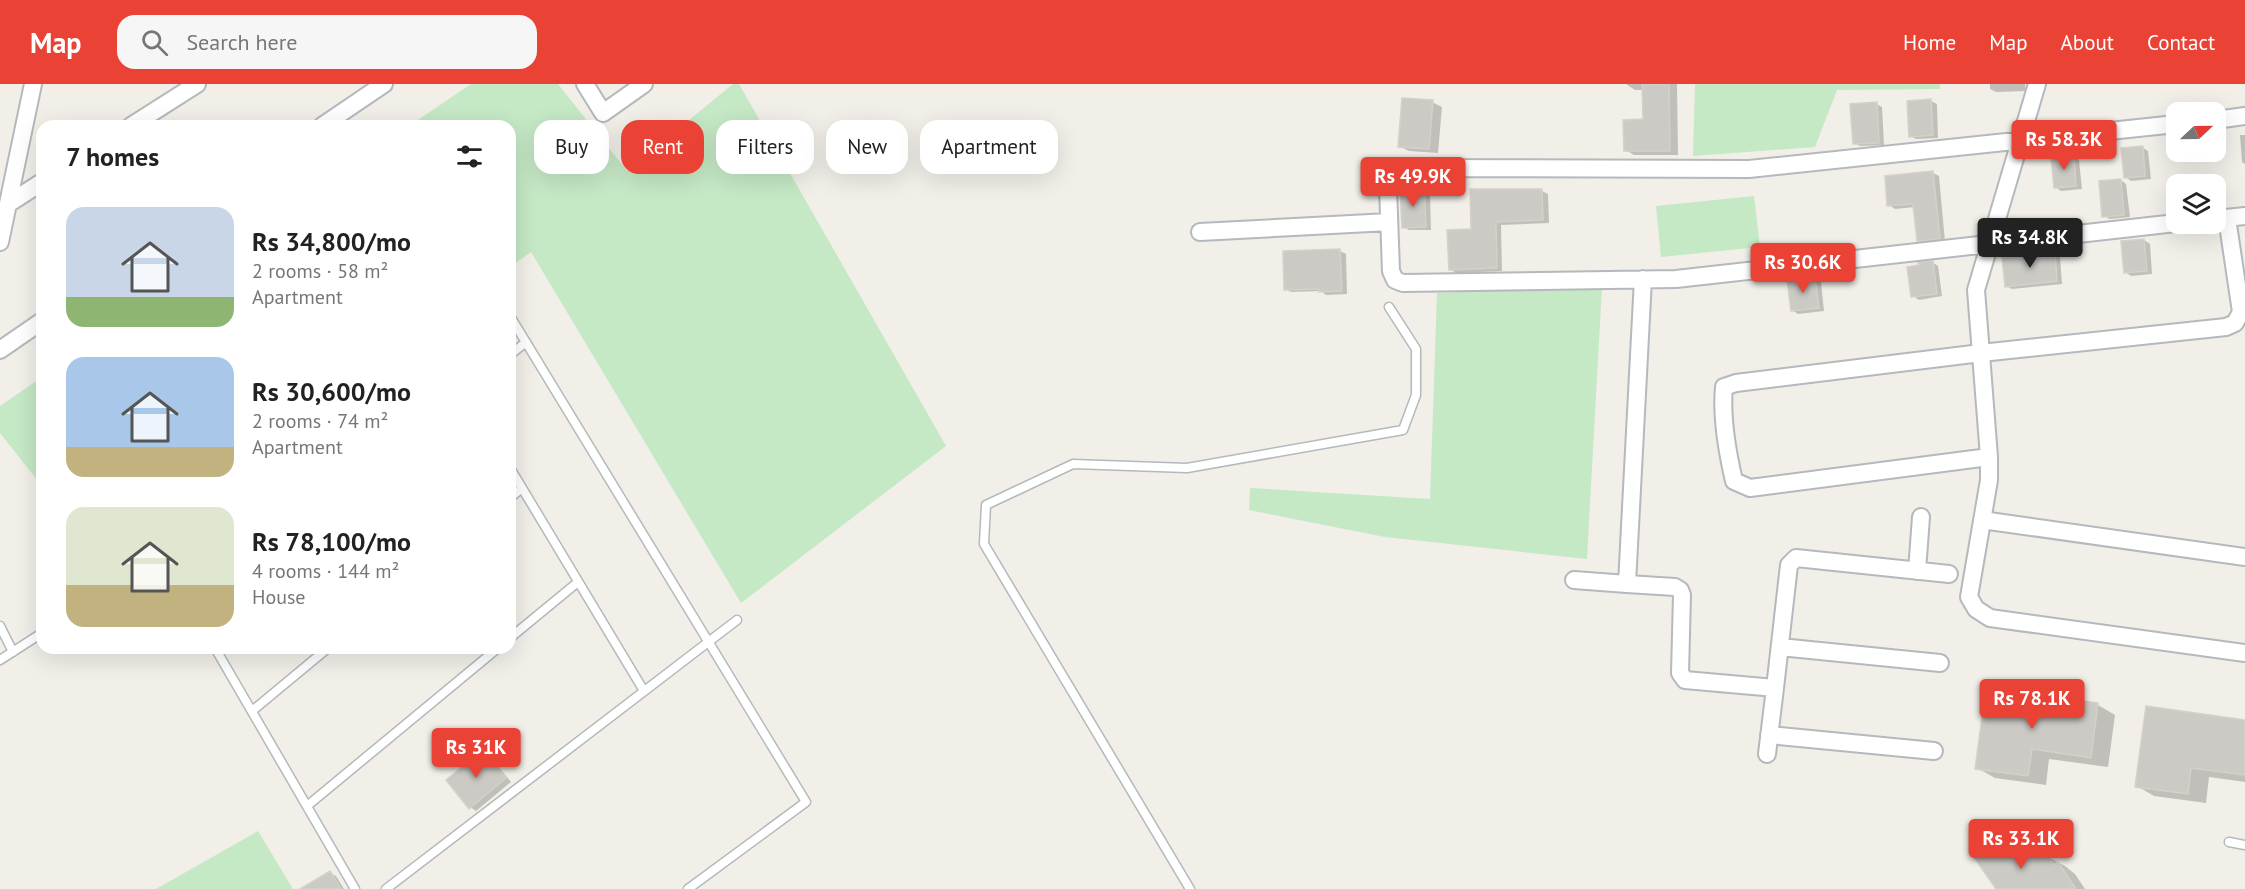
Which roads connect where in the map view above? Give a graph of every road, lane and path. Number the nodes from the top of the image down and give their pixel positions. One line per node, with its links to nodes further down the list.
1 (197, 84): 11 (street)
2 (356, 84): 8 (street)
3 (384, 84): 8 (street)
4 (585, 84): 5 (street)
5 (644, 84)
6 (2037, 84): 14 (street)
7 (35, 85): 16 (street)
8 (357, 102): 12 (street)
9 (2245, 116): 10 (street)
10 (2226, 119)
11 (140, 120)
12 (331, 120)
13 (2166, 125): 14 (street)
14 (2020, 141): 19 (street); 24 (street)
15 (36, 186): 16 (street)
16 (8, 204): 23 (street)
17 (2245, 216): 18 (street)
18 (2226, 218)
19 (1389, 222): 21 (street); 25 (street)
20 (2166, 225): 24 (street)
21 (1200, 232)
22 (2224, 234): 32 (street)
23 (0, 242)
24 (1990, 244): 25 (street); 32 (street)
25 (1643, 279): 44 (street)
26 (1389, 307): 70 (lane)
27 (36, 325): 30 (street)
28 (516, 326): 29 (lane)
29 (526, 342): 31 (lane); 49 (lane)
30 (0, 350)
31 (516, 350)
32 (1981, 353): 33 (street); 33 (street)
33 (1989, 457): 38 (street)
34 (516, 478): 35 (lane)
35 (522, 488): 36 (lane); 43 (lane)
36 (516, 493)
37 (1921, 518): 40 (street)
38 (1982, 520): 39 (street); 52 (street)
39 (2245, 557)
40 (1917, 571): 41 (street); 50 (street)
41 (1949, 574)
42 (1574, 580): 44 (street)
43 (578, 582): 47 (lane); 59 (lane)
44 (1627, 584): 58 (street)
45 (737, 620): 49 (lane)
46 (0, 626): 51 (lane)
47 (516, 633)
48 (36, 637): 51 (lane)
49 (708, 642): 59 (lane); 69 (lane)
50 (1780, 647): 57 (street); 58 (street)
51 (13, 652): 56 (lane)
52 (2245, 653)
53 (219, 654): 60 (lane)
54 (321, 654): 60 (lane)
55 (491, 654): 64 (lane)
56 (0, 660)
57 (1940, 663)
58 (1775, 688): 61 (street)
59 (644, 691): 68 (lane)
60 (252, 711): 64 (lane)
61 (1769, 735): 62 (street); 63 (street)
62 (1934, 751)
63 (1767, 754)
64 (307, 806): 67 (lane)
65 (2229, 842): 66 (lane)
66 (2245, 845)
67 (355, 889)
68 (387, 889)
69 (688, 889)
70 (1190, 889)

